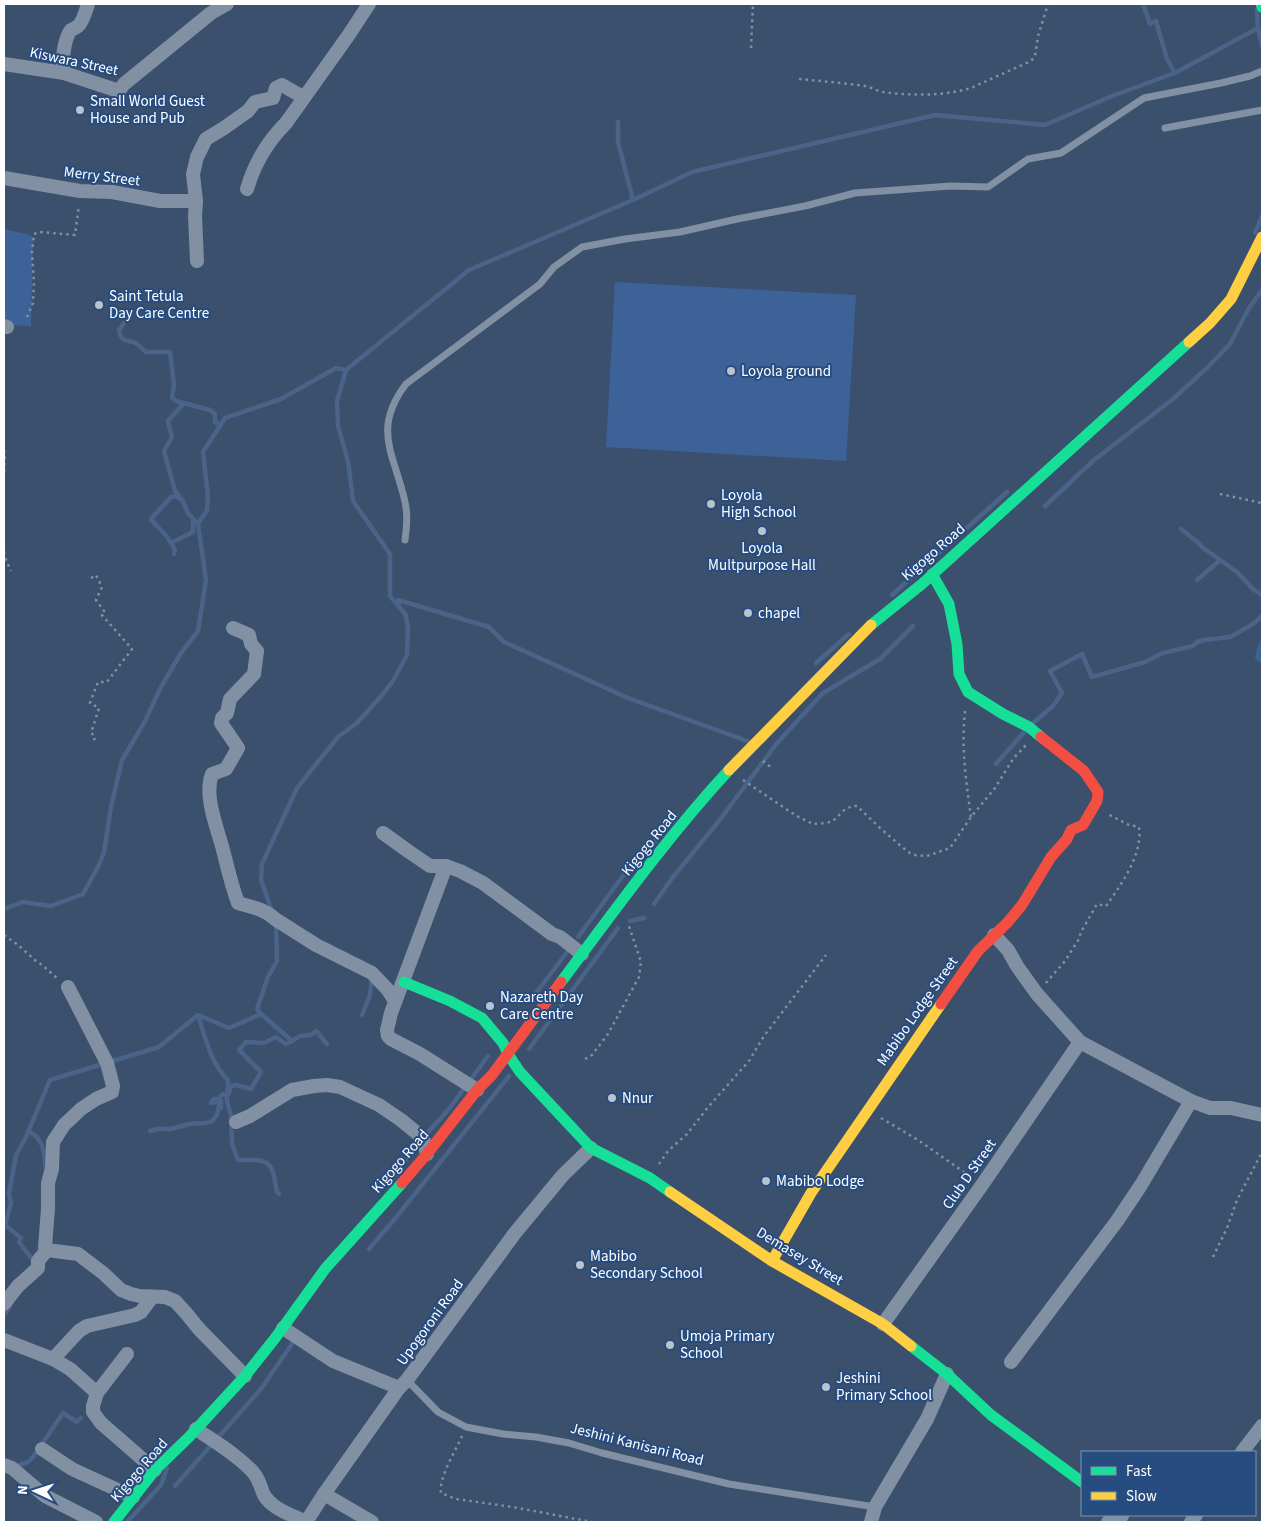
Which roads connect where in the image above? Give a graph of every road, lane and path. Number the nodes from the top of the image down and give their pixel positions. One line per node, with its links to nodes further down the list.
1 (88, 4): 9 (street)
2 (228, 4): 9 (street, Kiswara Street)
3 (369, 4): 11 (street)
4 (754, 4): 6 (path)
5 (1048, 4): 10 (path)
6 (751, 48)
7 (4, 64): 9 (street, Kiswara Street)
8 (1262, 71): 25 (lane)
9 (64, 74)
10 (799, 79)
11 (303, 97): 15 (street); 17 (street)
12 (1262, 110): 13 (lane)
13 (1165, 128)
14 (4, 178): 16 (street, Merry Street)
15 (247, 189)
16 (80, 191): 17 (street, Merry Street); 20 (path)
17 (196, 202): 19 (street)
18 (1262, 237): 28 (main road, Kigogo Road)
19 (197, 261)
20 (26, 317)
21 (4, 450): 22 (path)
22 (4, 476)
23 (1220, 494): 24 (path)
24 (1262, 503)
25 (406, 540)
26 (4, 552): 27 (path)
27 (11, 571)
28 (932, 574): 31 (main road); 36 (main road, Kigogo Road)
29 (91, 578): 33 (path)
30 (232, 628): 49 (street)
31 (968, 692): 32 (main road); 38 (path)
32 (1036, 733): 38 (path); 43 (main road, Mabibo Lodge Street)
33 (94, 741)
34 (763, 761): 35 (path)
35 (773, 769)
36 (730, 770): 38 (path); 41 (main road, Kigogo Road)
37 (1106, 813): 48 (path)
38 (971, 816)
39 (383, 833): 40 (street)
40 (446, 866): 44 (street); 46 (street)
41 (622, 900): 44 (main road, Kigogo Road); 52 (path)
42 (4, 935): 47 (path)
43 (994, 935): 48 (street); 55 (main road, Mabibo Lodge Street)
44 (582, 954): 51 (main road, Kigogo Road)
45 (826, 955): 61 (path)
46 (404, 982): 49 (street); 51 (main road, Demasey Street)
47 (68, 987): 63 (street)
48 (1037, 994): 50 (street)
49 (395, 1001): 53 (street)
50 (1080, 1042): 54 (street); 62 (street, Club D Street)
51 (508, 1054): 53 (main road, Kigogo Road); 58 (main road, Demasey Street)
52 (585, 1058)
53 (478, 1090): 60 (main road, Kigogo Road)
54 (1191, 1101): 56 (street); 73 (street)
55 (867, 1110): 62 (path); 65 (main road, Mabibo Lodge Street)
56 (1262, 1115)
57 (236, 1122): 60 (street)
58 (591, 1148): 61 (main road, Demasey Street); 76 (street, Upogoroni Road)
59 (1262, 1152): 64 (path)
60 (427, 1154): 69 (main road, Kigogo Road)
61 (650, 1178): 65 (main road, Demasey Street)
62 (982, 1185): 68 (street, Club D Street)
63 (47, 1250): 66 (street); 67 (street)
64 (1213, 1257)
65 (772, 1261): 68 (main road, Demasey Street)
66 (152, 1297): 72 (street); 75 (street)
67 (4, 1304)
68 (883, 1324): 74 (main road, Demasey Street)
69 (283, 1328): 75 (main road, Kigogo Road); 76 (street)
70 (4, 1340): 72 (street)
71 (126, 1354): 77 (street)
72 (53, 1359): 77 (street)
73 (1011, 1362)
74 (946, 1374): 85 (main road, Demasey Street); 88 (street)
75 (245, 1376): 80 (main road, Kigogo Road)
76 (403, 1384): 79 (lane, Jeshini Kanisani Road); 86 (street, Upogoroni Road)
77 (97, 1393): 84 (street)
78 (1262, 1426): 82 (street)
79 (466, 1427): 88 (lane, Jeshini Kanisani Road); 94 (path)
80 (196, 1429): 84 (main road, Kigogo Road); 92 (street)
81 (42, 1449): 87 (street)
82 (1243, 1451)
83 (4, 1464): 90 (street)
84 (155, 1470): 87 (main road, Kigogo Road)
85 (1081, 1481)
86 (324, 1494): 92 (street, Upogoroni Road); 93 (street)
87 (133, 1497): 91 (main road, Kigogo Road)
88 (875, 1507): 95 (street)
89 (1125, 1518): 96 (street)
90 (96, 1522)
91 (114, 1522)
92 (306, 1522)
93 (372, 1522)
94 (592, 1522)
95 (871, 1522)
96 (1108, 1522)

